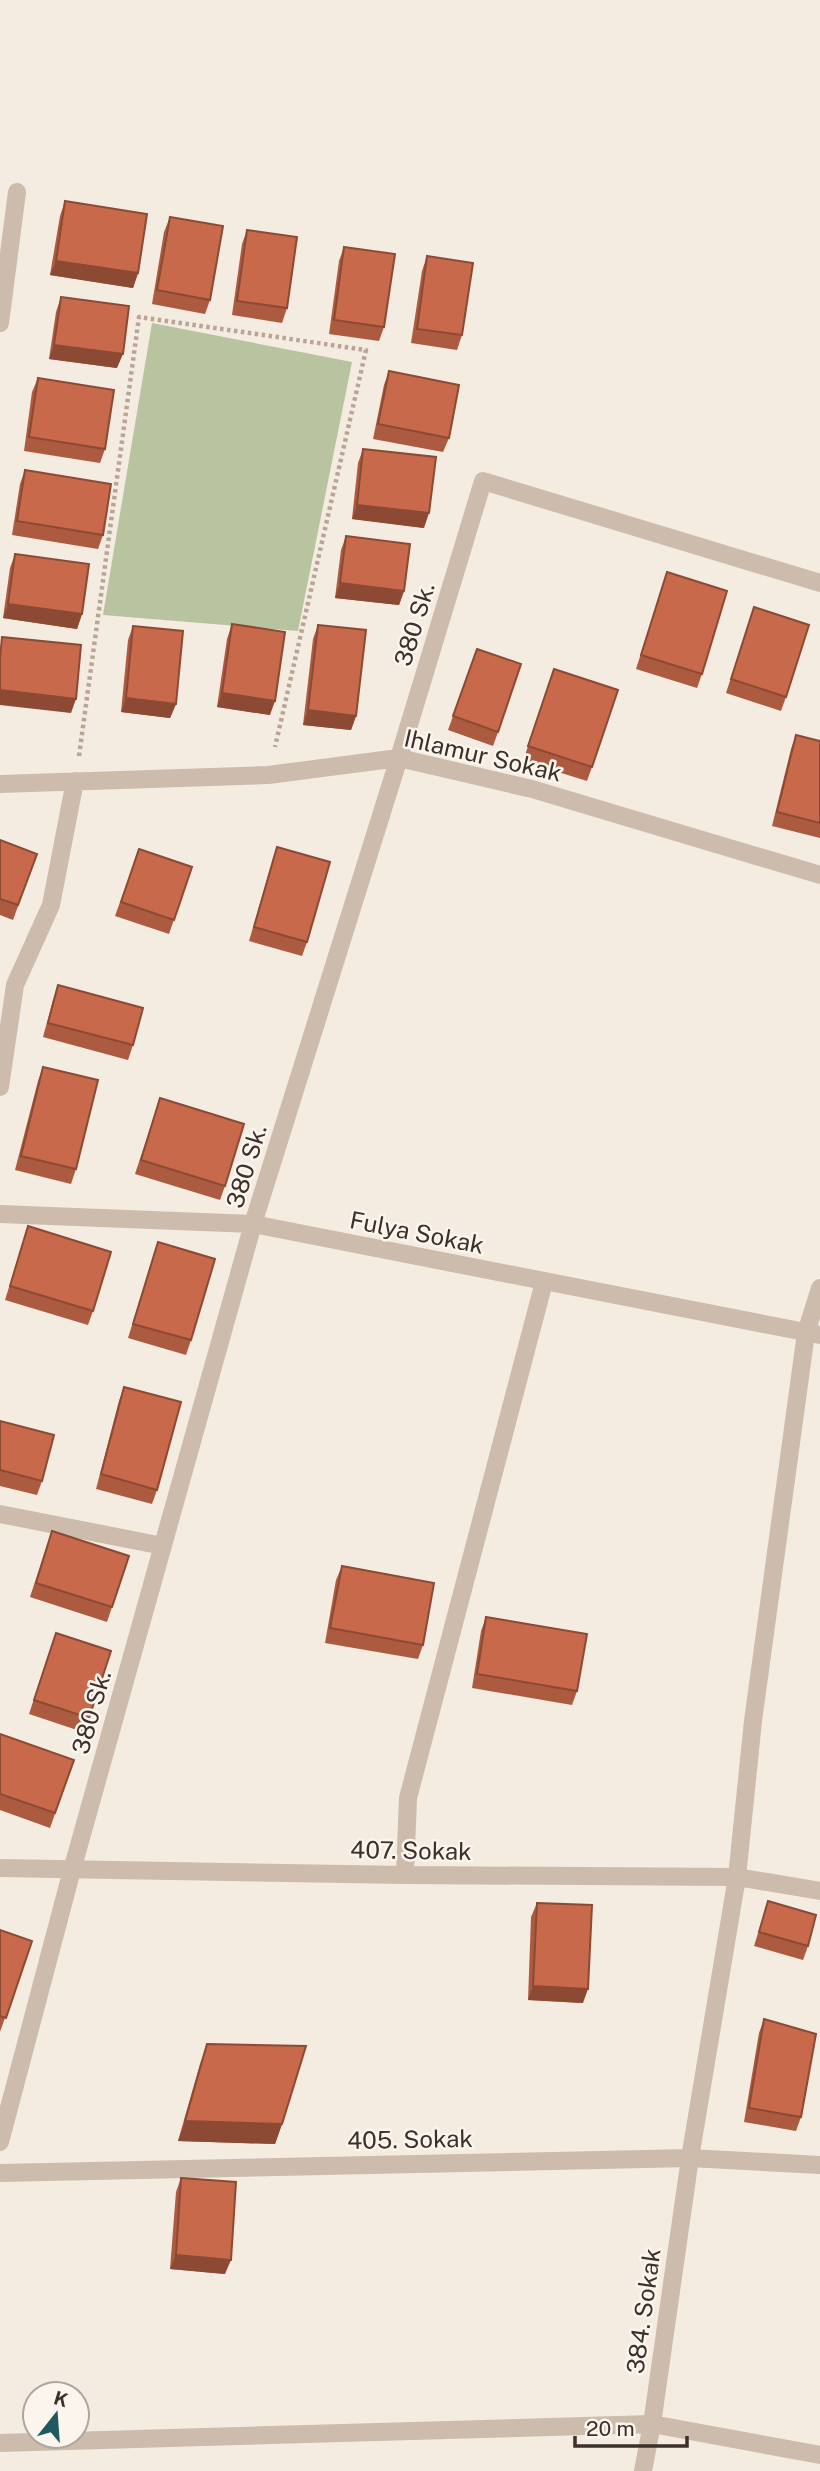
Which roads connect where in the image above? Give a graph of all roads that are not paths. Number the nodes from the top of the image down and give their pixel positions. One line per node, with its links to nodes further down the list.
1 (17, 192): 2 (street)
2 (0, 323)
3 (820, 583): 4 (street, 380 Sk.)
4 (399, 758): 5 (street, Ihlamur Sokak); 7 (street, Ihlamur Sokak); 10 (street, 380 Sk.)
5 (75, 781): 6 (street, Ihlamur Sokak); 8 (street)
6 (0, 785)
7 (820, 875)
8 (0, 1087)
9 (0, 1214): 10 (street, Fulya Sokak)
10 (253, 1224): 11 (street, Fulya Sokak); 15 (street, 380 Sk.)
11 (544, 1282): 13 (street, Fulya Sokak); 18 (street)
12 (820, 1288): 13 (street, 384. Sokak)
13 (813, 1334): 19 (street, 384. Sokak)
14 (0, 1514): 15 (street)
15 (163, 1546): 17 (street, 380 Sk.)
16 (0, 1868): 17 (street, 407. Sokak)
17 (72, 1870): 18 (street, 407. Sokak); 21 (street, 380 Sk.)
18 (405, 1875): 19 (street, 407. Sokak)
19 (737, 1877): 20 (street, 407. Sokak); 22 (street, 384. Sokak)
20 (820, 1891)
21 (0, 2142)
22 (690, 2158): 23 (street, 405. Sokak); 24 (street, 405. Sokak); 25 (street, 384. Sokak)
23 (820, 2165)
24 (0, 2173)
25 (652, 2424): 26 (street); 27 (street); 28 (street, 384. Sokak)
26 (0, 2443)
27 (820, 2455)
28 (643, 2471)

